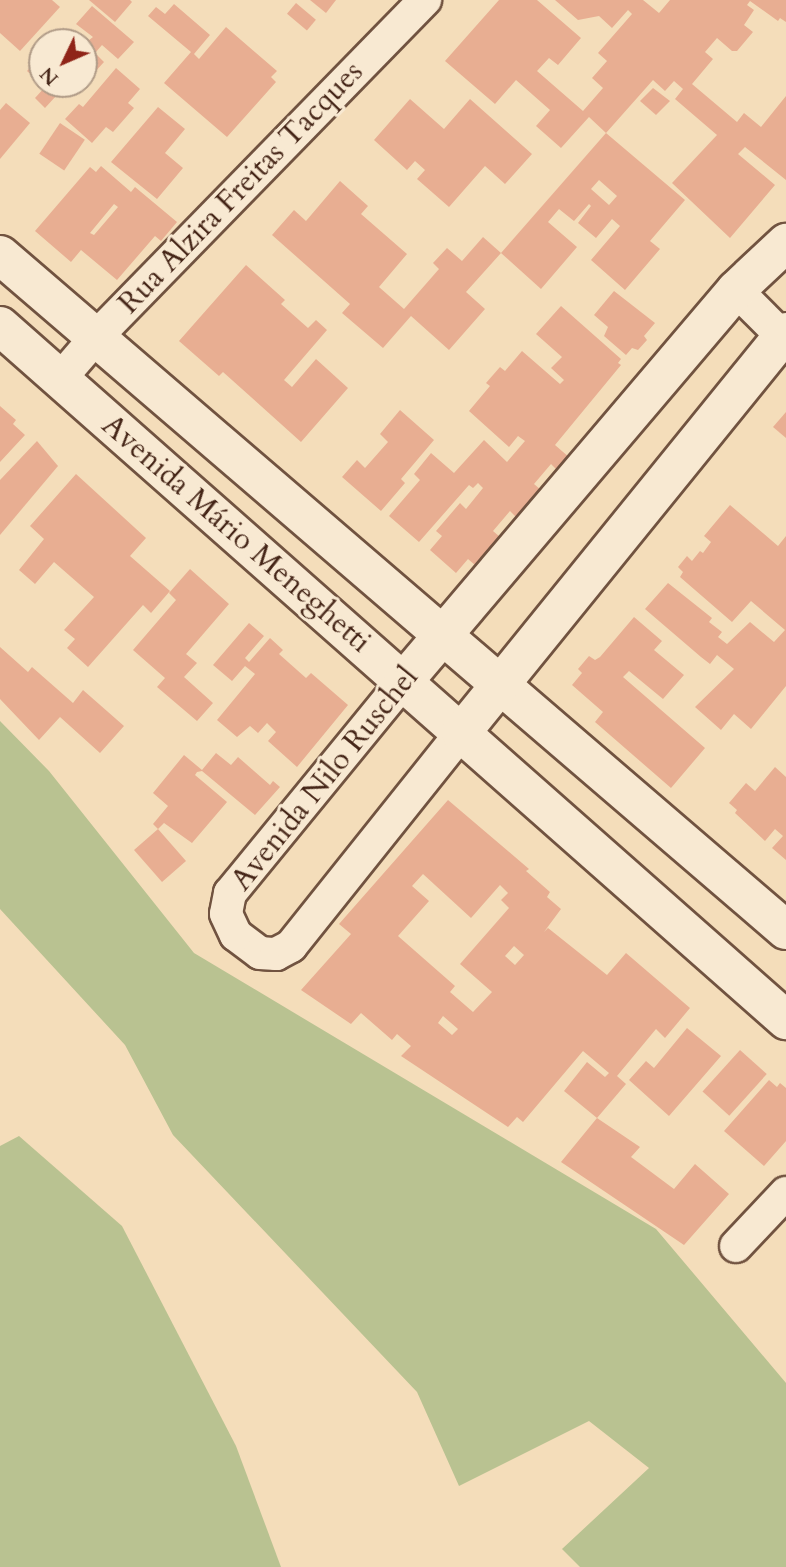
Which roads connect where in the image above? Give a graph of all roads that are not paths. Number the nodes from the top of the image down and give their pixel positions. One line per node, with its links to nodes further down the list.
1 (425, 0): 6 (street, Rua Alzira Freitas Tacques)
2 (786, 243): 4 (street, Avenida Nilo Ruschel)
3 (0, 254): 6 (street, Avenida Mário Meneghetti)
4 (736, 290): 7 (street); 9 (street, Avenida Nilo Ruschel)
5 (0, 326): 8 (street, Avenida Mário Meneghetti)
6 (97, 336): 8 (street, Rua Alzira Freitas Tacques); 9 (street, Avenida Mário Meneghetti)
7 (785, 336): 11 (street, Avenida Nilo Ruschel)
8 (60, 379): 10 (street, Avenida Mário Meneghetti)
9 (444, 633): 10 (street, Avenida Nilo Ruschel); 11 (street, Avenida Mário Meneghetti)
10 (403, 682): 12 (street, Avenida Mário Meneghetti); 12 (street, Avenida Nilo Ruschel)
11 (501, 683): 12 (street, Avenida Nilo Ruschel); 13 (street, Avenida Mário Meneghetti)
12 (461, 733): 14 (street, Avenida Mário Meneghetti)
13 (786, 930)
14 (786, 1020)
15 (786, 1193): 16 (street)
16 (736, 1246)

